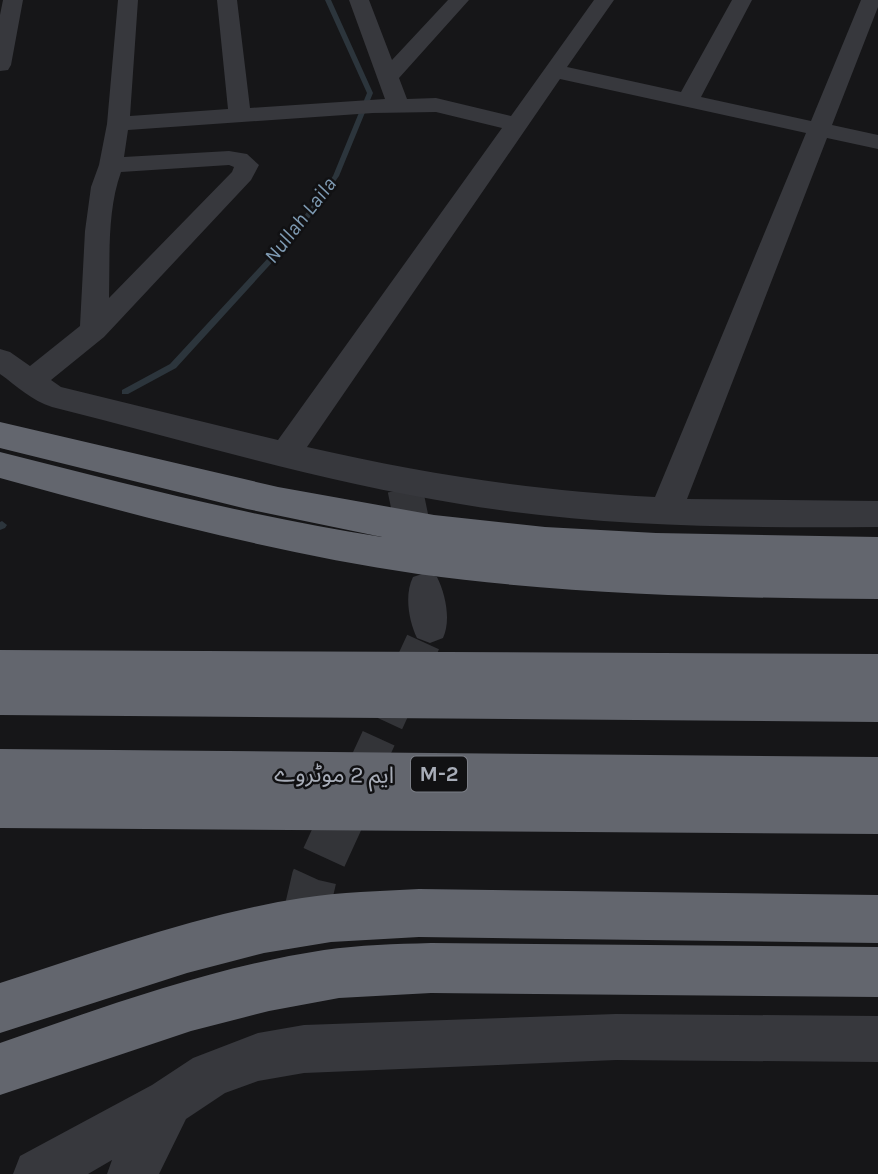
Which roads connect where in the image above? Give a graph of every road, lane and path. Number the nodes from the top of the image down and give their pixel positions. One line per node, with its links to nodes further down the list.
1 (13, 0): 9 (street)
2 (128, 0): 15 (street)
3 (227, 0): 14 (street)
4 (359, 0): 11 (street)
5 (459, 0): 11 (street)
6 (604, 0): 10 (street)
7 (742, 0): 12 (street)
8 (871, 0): 17 (street)
9 (0, 65)
10 (554, 71): 12 (street); 16 (street)
11 (388, 77): 13 (street)
12 (688, 100): 17 (street)
13 (399, 106): 14 (street); 16 (street)
14 (240, 116): 15 (street)
15 (118, 124): 19 (street)
16 (515, 124): 24 (street)
17 (818, 128): 18 (street); 26 (street)
18 (878, 142)
19 (111, 165): 20 (street); 20 (street)
20 (94, 330): 22 (street)
21 (0, 359): 22 (street)
22 (30, 382): 24 (street)
23 (0, 435): 28 (highway)
24 (285, 454): 26 (street)
25 (0, 465): 29 (highway)
26 (666, 512): 27 (street)
27 (878, 514)
28 (878, 552)
29 (878, 583)
30 (425, 588): 31 (street)
31 (430, 627)
32 (0, 668): 33 (highway)
33 (878, 672)
34 (0, 696): 35 (highway)
35 (878, 703)
36 (0, 771): 37 (highway, ایم 2 موٹروے / M-2)
37 (878, 778)
38 (0, 806): 39 (highway)
39 (878, 812)
40 (878, 919): 42 (highway)
41 (878, 972): 44 (highway)
42 (0, 1008)
43 (878, 1039): 45 (street)
44 (0, 1069)
45 (169, 1102): 46 (street); 47 (street)
46 (38, 1174)
47 (132, 1174)

